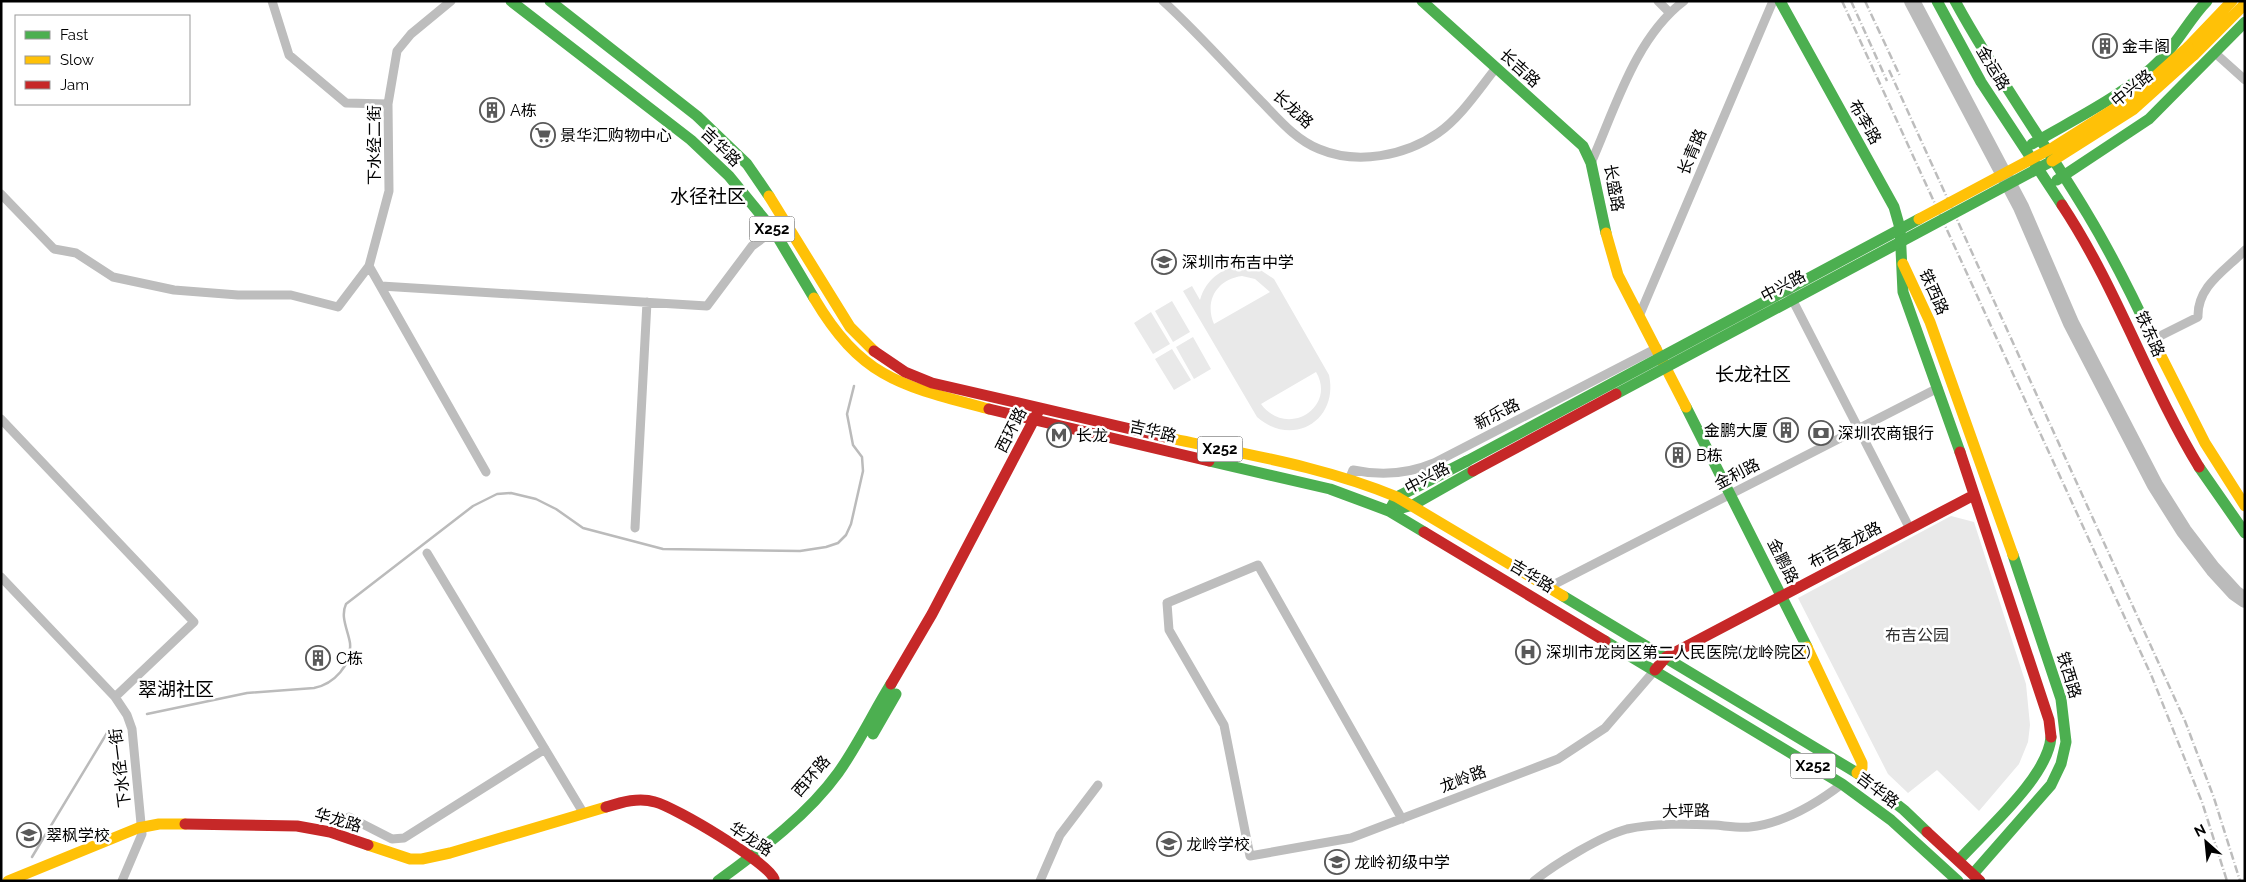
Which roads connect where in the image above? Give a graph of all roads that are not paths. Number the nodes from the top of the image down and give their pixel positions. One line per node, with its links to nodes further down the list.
1 (272, 1): 22 (street)
2 (451, 1): 22 (street, 下水经二街)
3 (511, 1): 30 (main road, 吉华路 / X252)
4 (550, 1): 29 (main road, 吉华路 / X252)
5 (1163, 1): 20 (street, 长龙路)
6 (1422, 1): 20 (main road, 长吉路)
7 (1658, 1): 16 (street)
8 (1684, 1): 16 (street, 长盛路)
9 (1773, 1): 38 (street, 长青路)
10 (1780, 1): 31 (main road, 布李路)
11 (1937, 1): 24 (main road, 金运路)
12 (1955, 1): 23 (main road, 金运路)
13 (2207, 1): 23 (main road)
14 (2232, 1): 18 (main road, 中兴路)
15 (2245, 4): 18 (main road, 中兴路)
16 (1669, 12): 25 (street, 长盛路)
17 (2245, 22): 19 (main road)
18 (2191, 51): 48 (main road, 中兴路, bridge)
19 (2215, 53): 21 (street); 26 (main road)
20 (1496, 68): 25 (main road, 长吉路)
21 (2245, 80)
22 (388, 104): 34 (street, 下水经二街)
23 (2039, 140): 24 (main road); 26 (main road, 铁东路)
24 (2026, 148): 27 (main road, 铁东路)
25 (1591, 163): 38 (main road, 长盛路)
26 (2063, 176): 27 (main road); 39 (main road, 铁东路)
27 (2050, 184): 59 (main road, 铁东路)
28 (1, 194): 34 (street, 下水经二街)
29 (786, 223): 30 (street); 44 (main road, 吉华路 / X252)
30 (774, 231): 37 (street); 46 (main road, 吉华路 / X252)
31 (1900, 236): 33 (main road, 布李路); 36 (street); 40 (street)
32 (2245, 250): 39 (street)
33 (1903, 264): 41 (main road, 铁西路); 42 (main road, 铁西路)
34 (369, 266): 35 (street)
35 (381, 286): 37 (street); 49 (street)
36 (1791, 297): 40 (street); 47 (street)
37 (647, 302): 57 (street)
38 (1640, 314): 40 (main road, 长盛路)
39 (2152, 340): 55 (main road, 铁东路)
40 (1661, 356): 50 (street, 新乐路); 51 (main road, 金鹏路)
41 (1938, 388): 43 (main road, 铁西路); 47 (street, 金利路)
42 (1960, 402): 43 (main road); 77 (main road, 铁西路)
43 (1945, 408): 52 (main road, 铁西路)
44 (1040, 409): 46 (main road, 西环路); 50 (main road, 吉华路 / X252)
45 (1, 418): 66 (street)
46 (1036, 421): 56 (main road, 吉华路 / X252); 76 (main road, 西环路)
47 (1858, 428): 51 (street, 金利路); 58 (street)
48 (1470, 466): 53 (main road, 中兴路); 54 (main road, 中兴路)
49 (486, 472)
50 (1349, 480): 53 (main road, 吉华路 / X252)
51 (1731, 494): 62 (street, 金利路); 63 (main road, 金鹏路)
52 (1974, 495): 58 (main road, 布吉金龙路); 75 (main road, 铁西路)
53 (1398, 497): 54 (main road, 吉华路 / X252); 56 (main road, 中兴路)
54 (1413, 506): 56 (main road, 中兴路); 62 (main road, 吉华路 / X252)
55 (2245, 506)
56 (1389, 511): 65 (main road, 吉华路 / X252)
57 (635, 528)
58 (1910, 529): 63 (main road, 布吉金龙路)
59 (2245, 533)
60 (427, 552): 67 (street)
61 (1, 577): 66 (street, 下水径一街)
62 (1549, 587): 64 (main road, 吉华路 / X252)
63 (1783, 597): 64 (main road, 布吉金龙路); 68 (main road, 金鹏路)
64 (1666, 657): 65 (main road, 布吉金龙路); 68 (main road, 吉华路 / X252)
65 (1655, 670): 69 (main road, 吉华路 / X252); 73 (street, 龙岭路)
66 (115, 697): 74 (street, 下水径一街)
67 (545, 749): 71 (street); 72 (street)
68 (1857, 773): 75 (main road, 吉华路 / X252)
69 (1842, 784): 85 (street, 大坪路); 86 (main road, 吉华路 / X252)
70 (1098, 785): 84 (street)
71 (584, 814): 74 (main road, 华龙路); 76 (main road, 华龙路)
72 (349, 817)
73 (1402, 819): 73 (street, 龙岭路)
74 (142, 831): 76 (main road, 华龙路); 79 (main road, 华龙路); 80 (main road, 华龙路); 81 (street, 下水径一街)
75 (1959, 860): 77 (main road, 吉华路 / X252)
76 (749, 862): 78 (main road, 华龙路); 82 (main road, 西环路); 83 (main road, 西环路)
77 (1977, 877)
78 (775, 880)
79 (9, 881)
80 (27, 881)
81 (122, 881)
82 (718, 881)
83 (728, 881)
84 (1040, 881)
85 (1534, 881)
86 (1958, 881)

